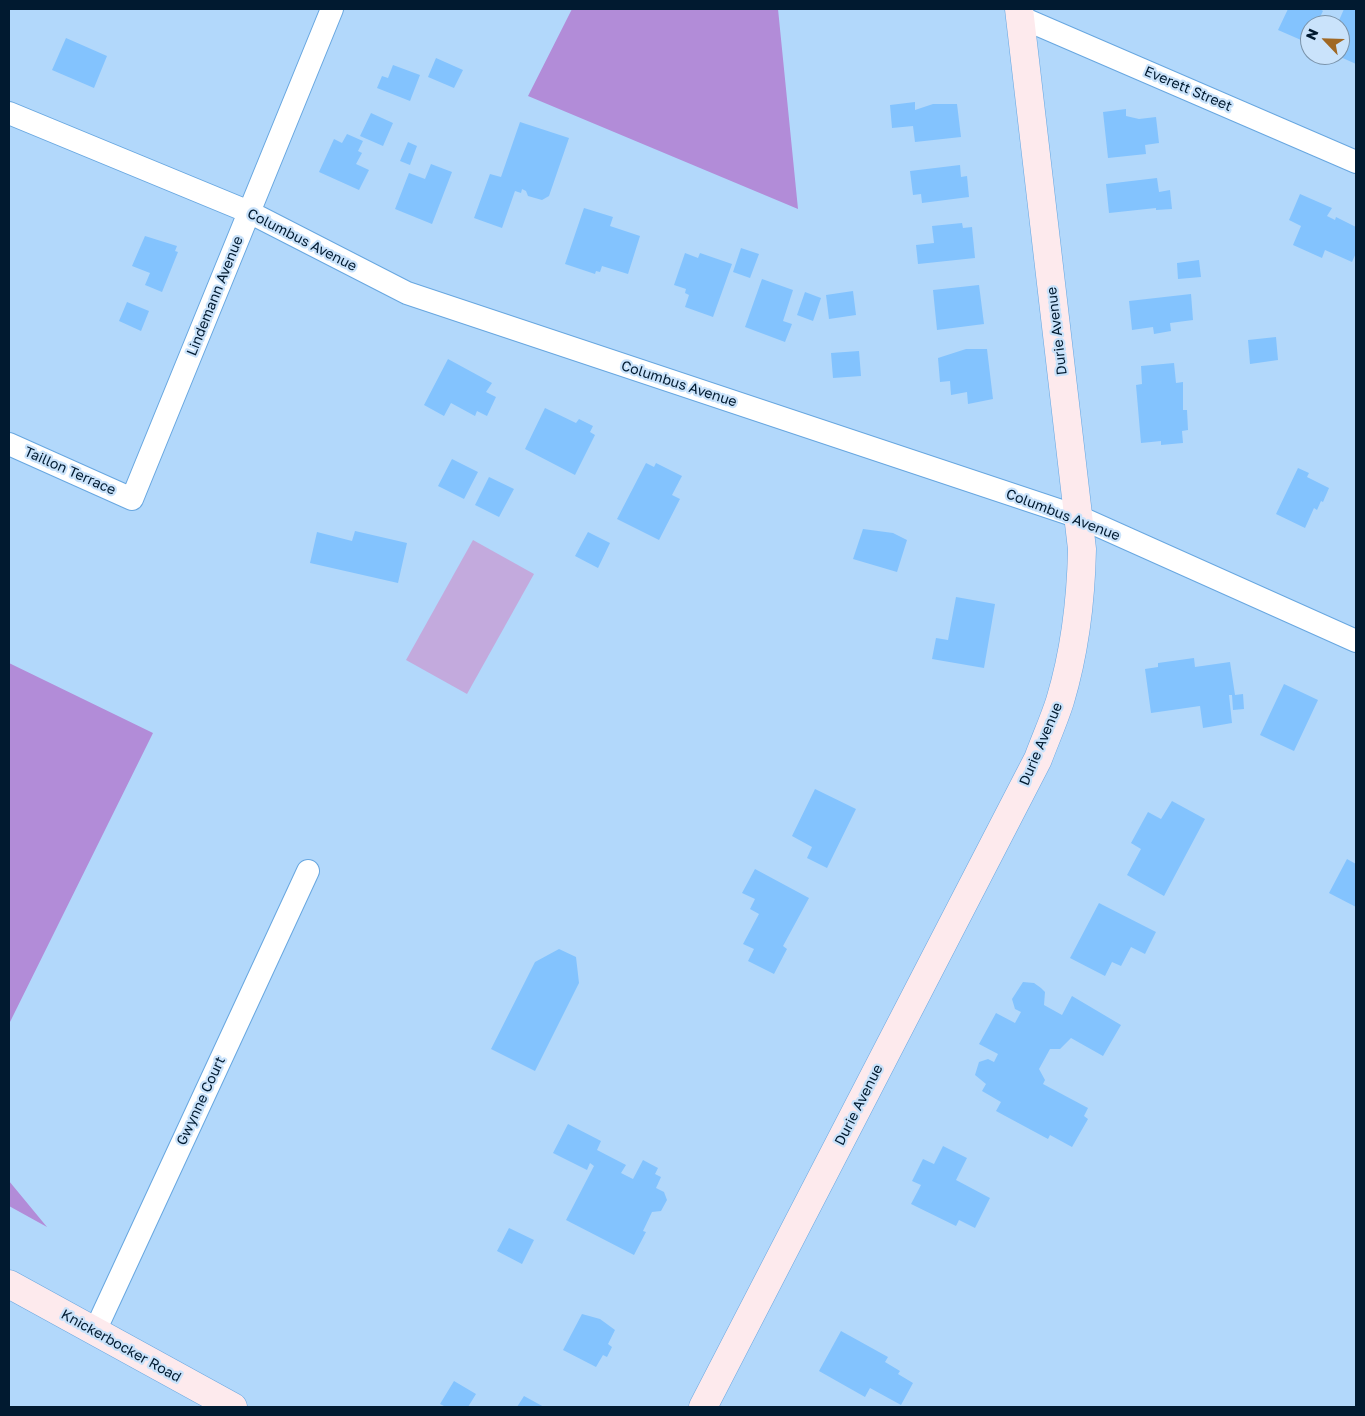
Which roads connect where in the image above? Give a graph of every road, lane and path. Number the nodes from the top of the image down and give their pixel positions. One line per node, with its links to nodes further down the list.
1 (332, 9): 5 (street, Lindemann Avenue)
2 (1019, 13): 4 (street, Everett Street); 8 (street, Durie Avenue)
3 (9, 113): 5 (street, Columbus Avenue)
4 (1356, 162)
5 (249, 212): 7 (street, Lindemann Avenue); 8 (street, Columbus Avenue)
6 (9, 444): 7 (street, Taillon Terrace)
7 (132, 499)
8 (1079, 517): 9 (street, Columbus Avenue); 14 (street, Durie Avenue)
9 (1356, 641)
10 (308, 872): 12 (street, Gwynne Court)
11 (9, 1284): 12 (street, Knickerbocker Road)
12 (95, 1331): 13 (street, Knickerbocker Road)
13 (233, 1407)
14 (704, 1407)

